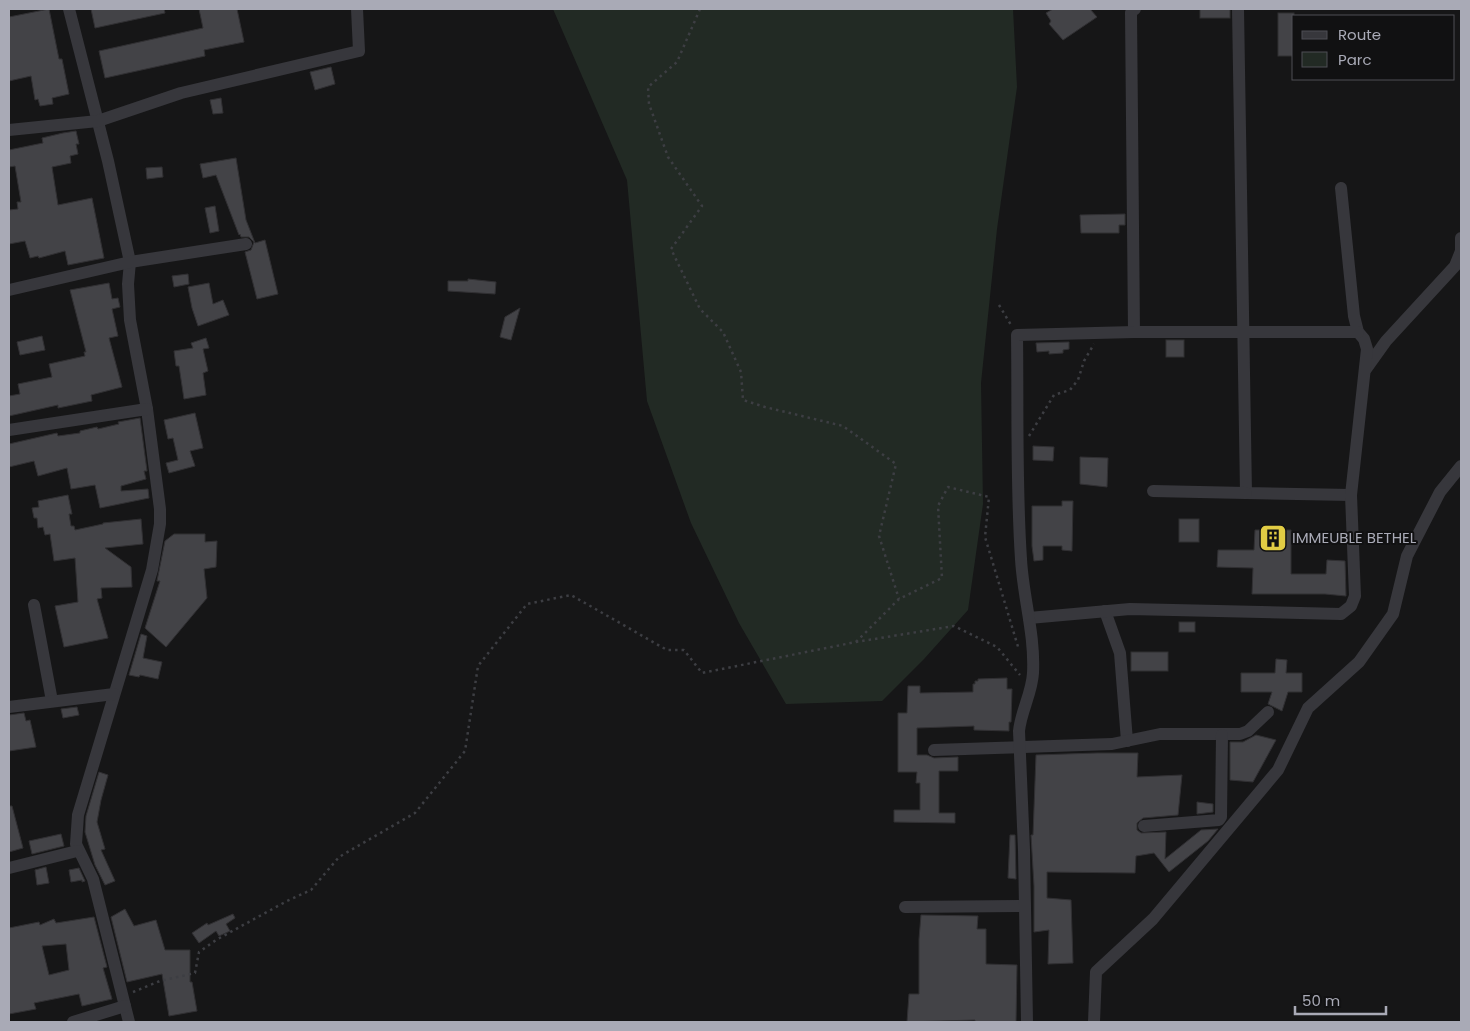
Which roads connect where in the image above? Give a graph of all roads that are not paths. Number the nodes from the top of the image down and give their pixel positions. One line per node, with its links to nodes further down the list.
1 (69, 9): 5 (street)
2 (357, 9): 5 (street)
3 (1135, 9): 12 (street)
4 (1238, 9): 13 (street)
5 (98, 121): 6 (street); 10 (street)
6 (9, 130)
7 (1341, 188): 14 (street)
8 (1461, 238): 15 (street)
9 (246, 244): 10 (street)
10 (130, 262): 11 (street); 16 (street)
11 (9, 290)
12 (1134, 332): 13 (street); 24 (street)
13 (1243, 332): 14 (street); 20 (street)
14 (1358, 332): 15 (street)
15 (1365, 370): 21 (street)
16 (146, 409): 17 (street); 25 (street)
17 (9, 430)
18 (1461, 466): 42 (street)
19 (1152, 491): 20 (street)
20 (1246, 493): 21 (street)
21 (1351, 495): 23 (street)
22 (34, 605): 26 (street)
23 (1104, 611): 24 (street); 30 (street)
24 (1029, 618): 31 (street)
25 (114, 694): 26 (street); 34 (street)
26 (52, 701): 27 (street)
27 (9, 707)
28 (1268, 712): 29 (street)
29 (1222, 735): 30 (street); 33 (street)
30 (1127, 741): 31 (street)
31 (1019, 747): 32 (street); 37 (street)
32 (934, 750)
33 (1144, 826)
34 (77, 850): 35 (street); 38 (street)
35 (9, 868)
36 (905, 906): 37 (street)
37 (1025, 906): 41 (street)
38 (124, 1001): 39 (street); 40 (street)
39 (73, 1022)
40 (129, 1022)
41 (1027, 1022)
42 (1094, 1022)

